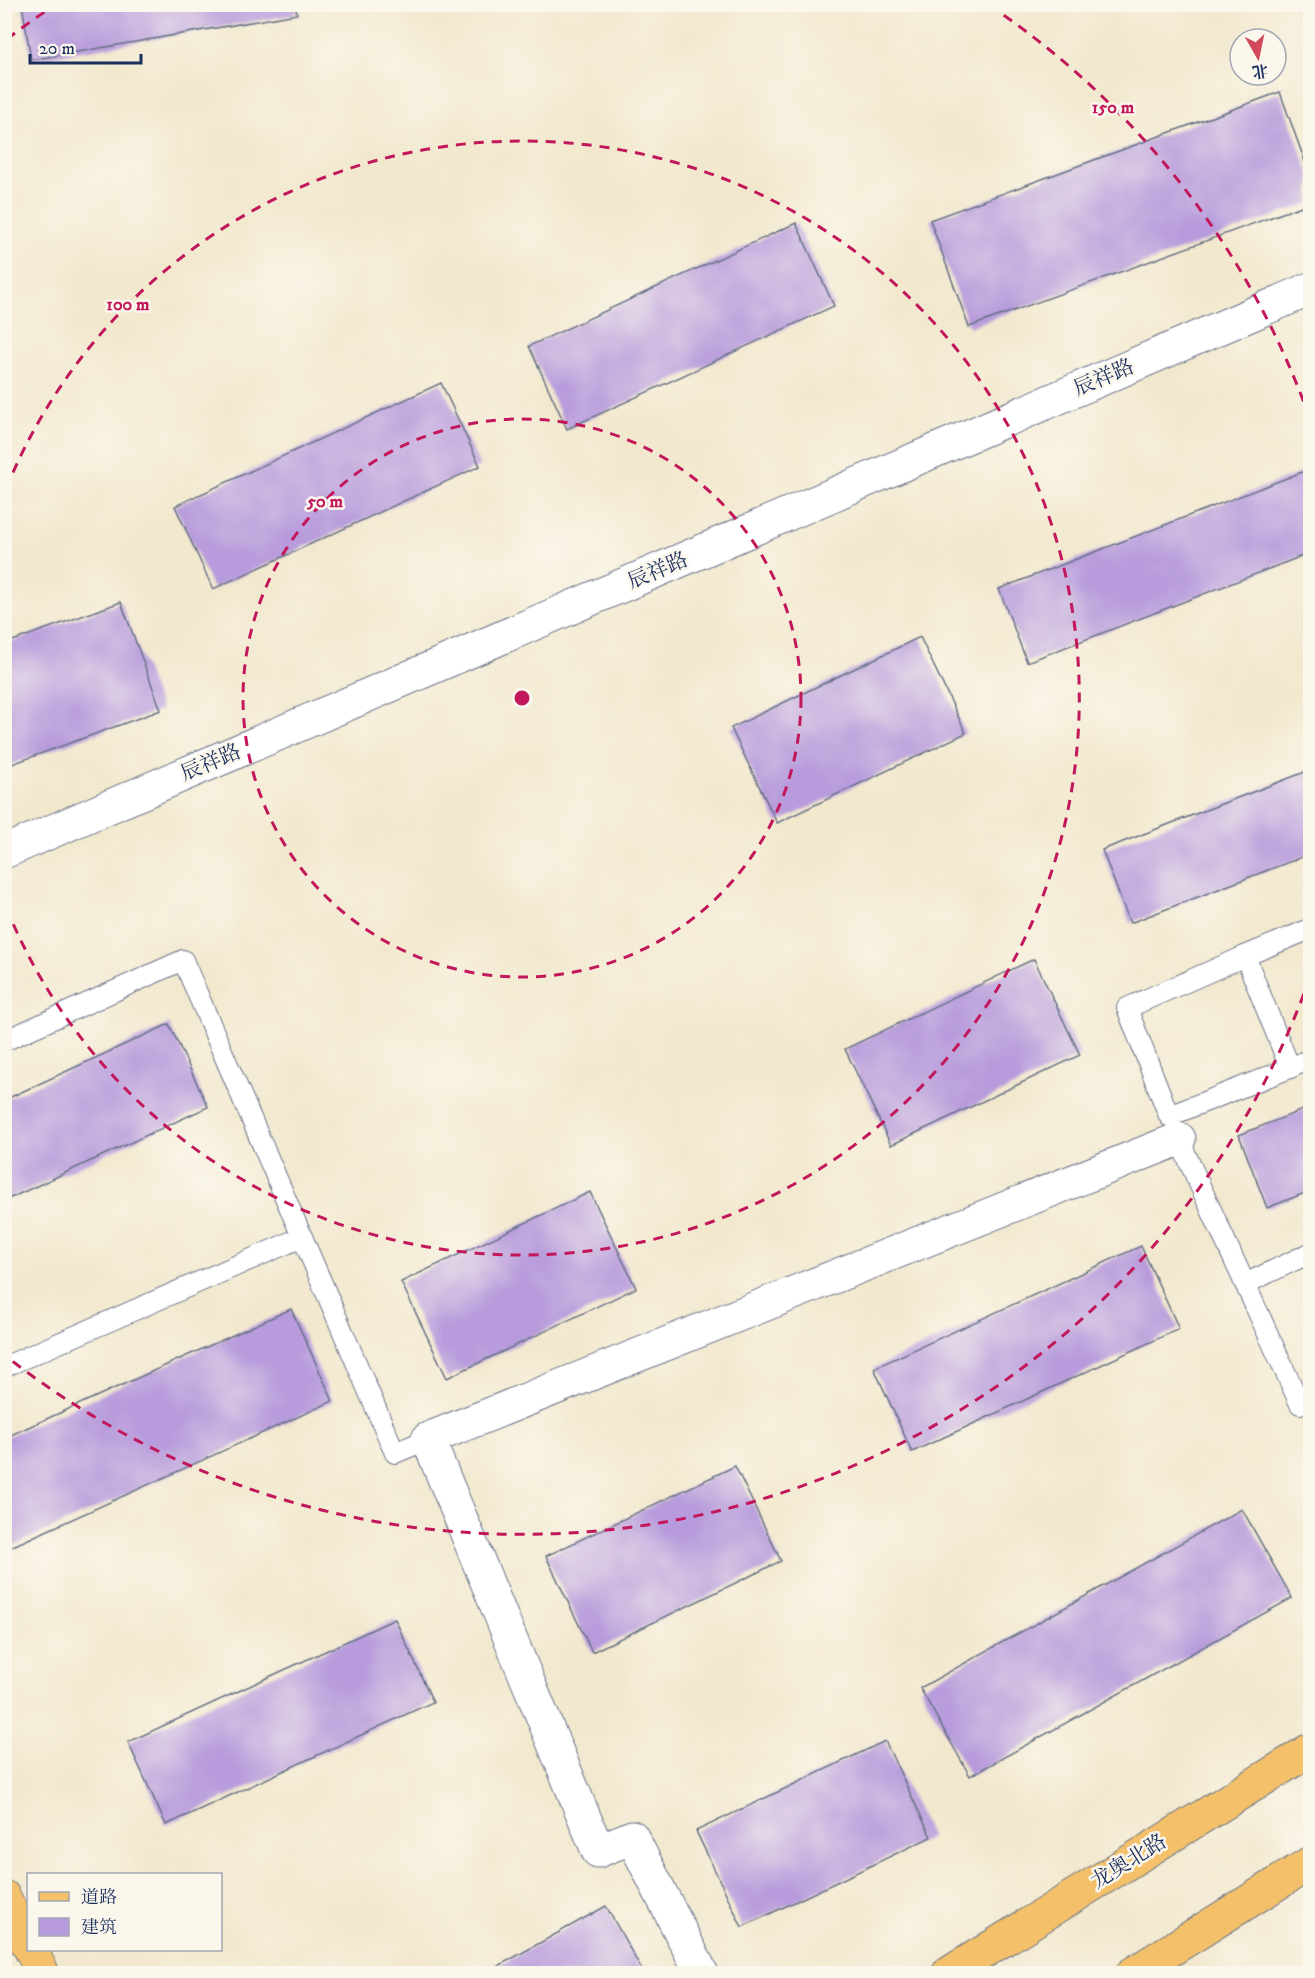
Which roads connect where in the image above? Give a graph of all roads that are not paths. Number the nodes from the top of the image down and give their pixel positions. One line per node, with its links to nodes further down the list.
1 (1311, 289): 2 (street, 辰祥路)
2 (4, 852)
3 (1311, 929): 4 (lane)
4 (1245, 956): 7 (lane); 8 (lane)
5 (4, 1041): 9 (lane)
6 (1311, 1059): 7 (lane)
7 (1290, 1068): 8 (lane)
8 (1174, 1128): 11 (lane); 14 (street)
9 (302, 1237): 12 (lane); 14 (lane)
10 (1311, 1253): 11 (lane)
11 (1245, 1284): 13 (lane)
12 (4, 1367)
13 (1311, 1398)
14 (428, 1439): 21 (street)
15 (1311, 1750): 22 (main road, 龙奥北路)
16 (1311, 1863): 23 (main road)
17 (4, 1897): 18 (main road)
18 (27, 1943)
19 (32, 1951): 20 (main road)
20 (43, 1974)
21 (702, 1974)
22 (948, 1974)
23 (1132, 1974)

